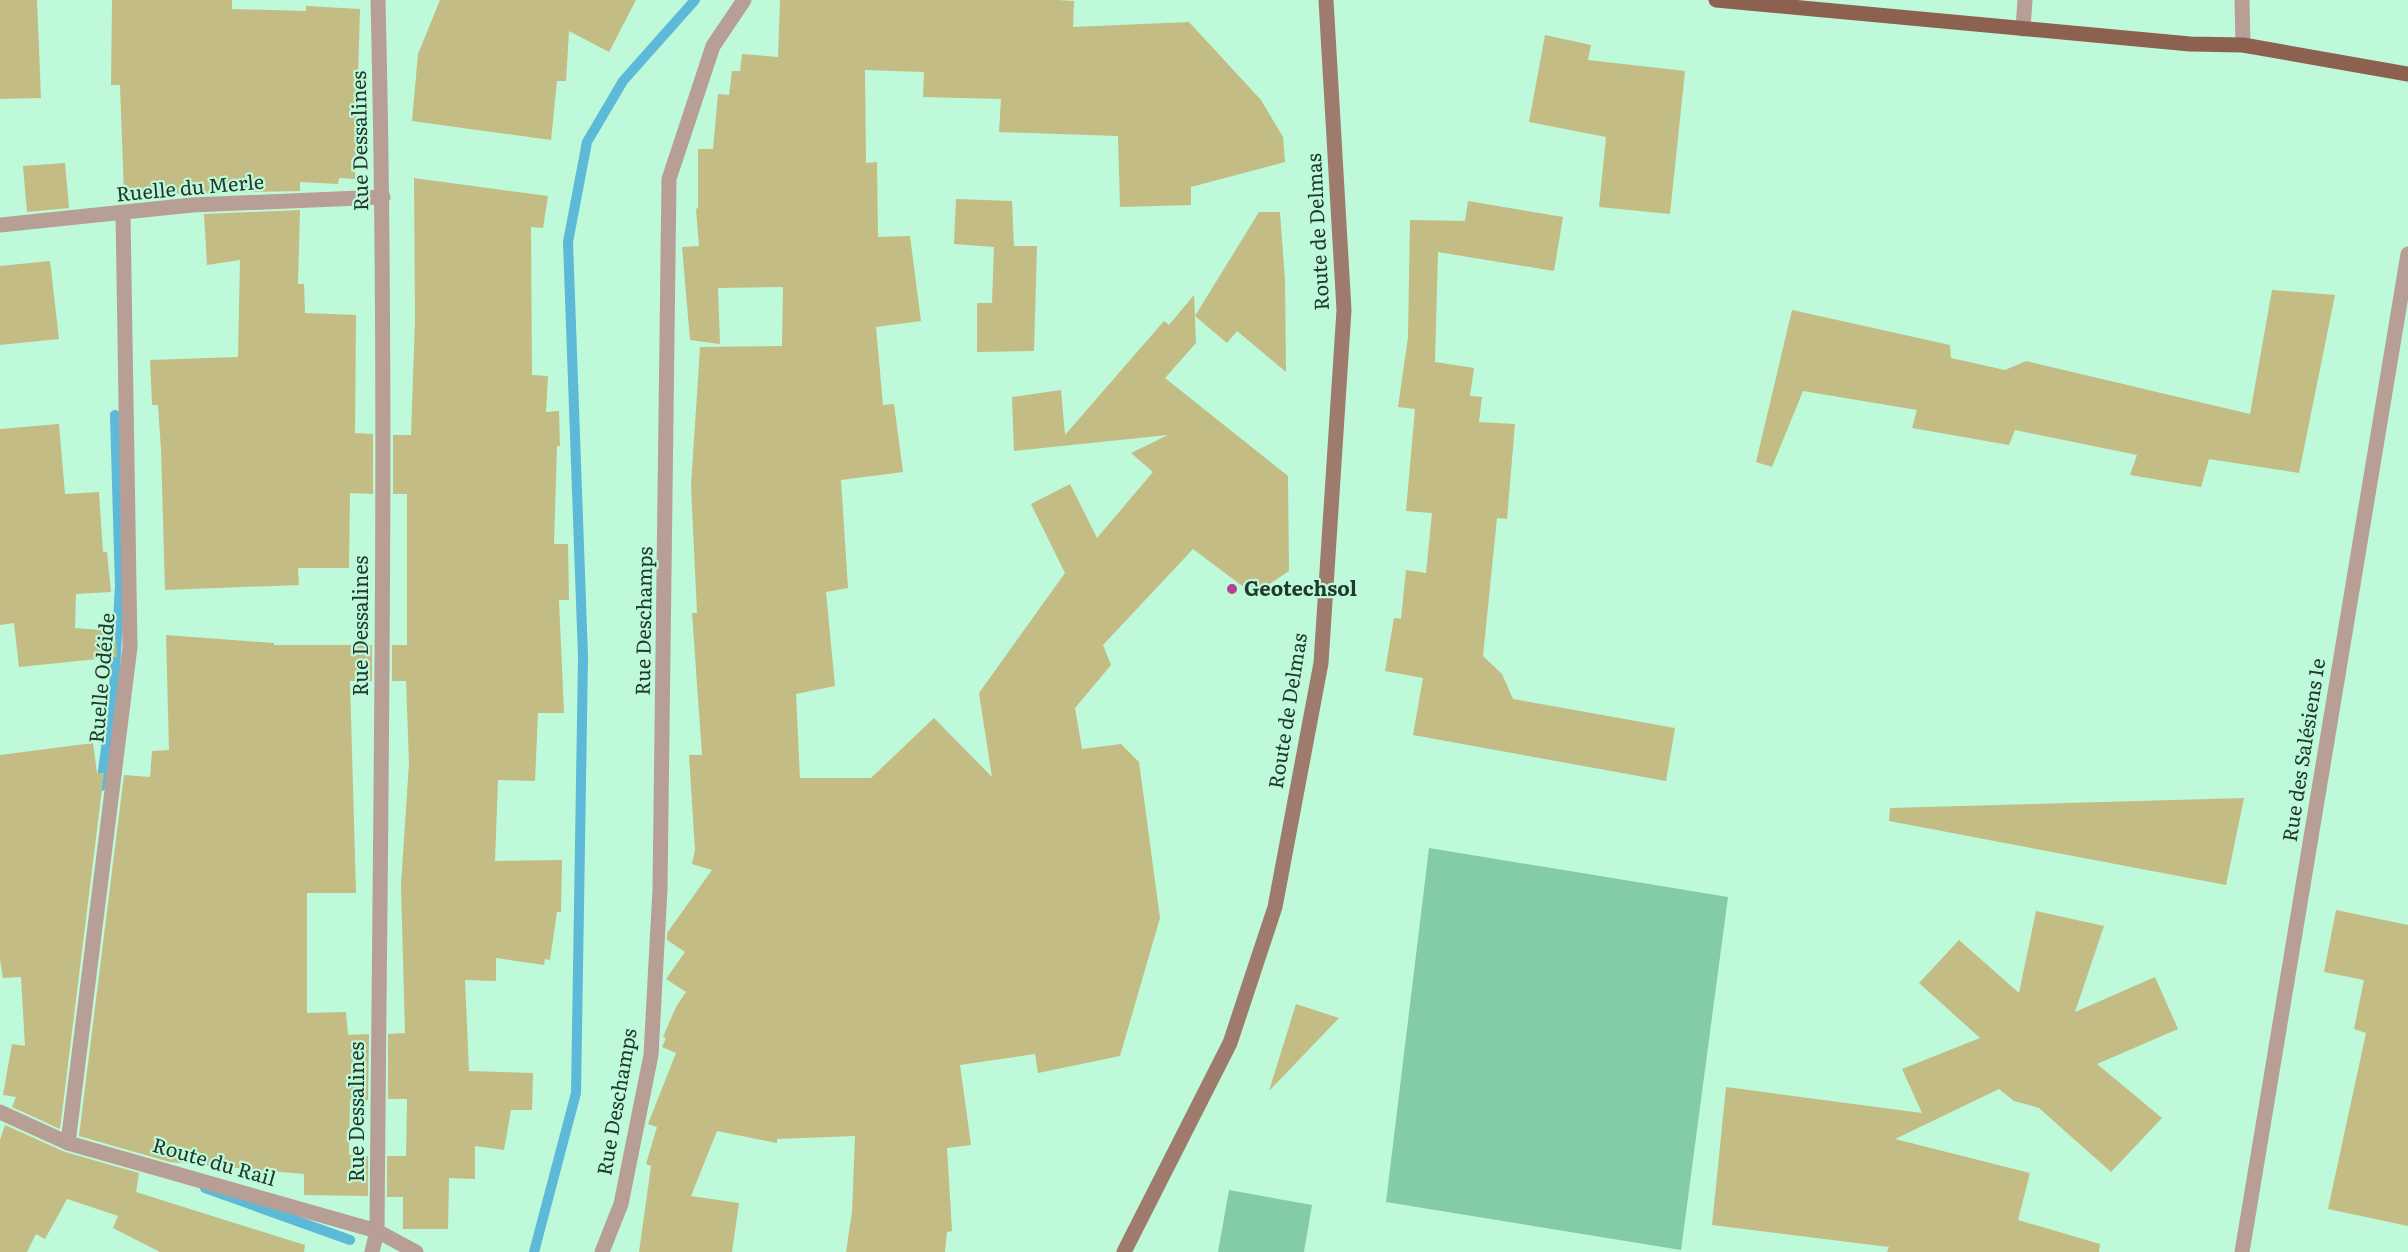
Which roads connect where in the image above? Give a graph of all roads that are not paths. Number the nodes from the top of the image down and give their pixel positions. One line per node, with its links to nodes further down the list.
1 (378, 0): 10 (street, Rue Dessalines)
2 (744, 0): 19 (street, Rue Deschamps)
3 (1326, 0): 20 (main road, Route de Delmas)
4 (1716, 0): 7 (main road)
5 (2025, 0): 7 (street)
6 (2241, 0): 8 (street)
7 (2023, 29): 8 (main road)
8 (2243, 45): 9 (main road)
9 (2408, 74)
10 (383, 197): 11 (street, Ruelle du Merle); 16 (street, Rue Dessalines)
11 (123, 214): 12 (street, Ruelle du Merle); 15 (street, Ruelle Odéide)
12 (0, 225)
13 (2408, 254): 21 (street, Rue des Salésiens 1e)
14 (0, 1112): 15 (street, Route du Rail)
15 (68, 1143): 16 (street, Route du Rail)
16 (377, 1231): 17 (street, Rue Dessalines); 18 (street, Route du Rail)
17 (372, 1252)
18 (416, 1252)
19 (602, 1252)
20 (1124, 1252)
21 (2242, 1252)

